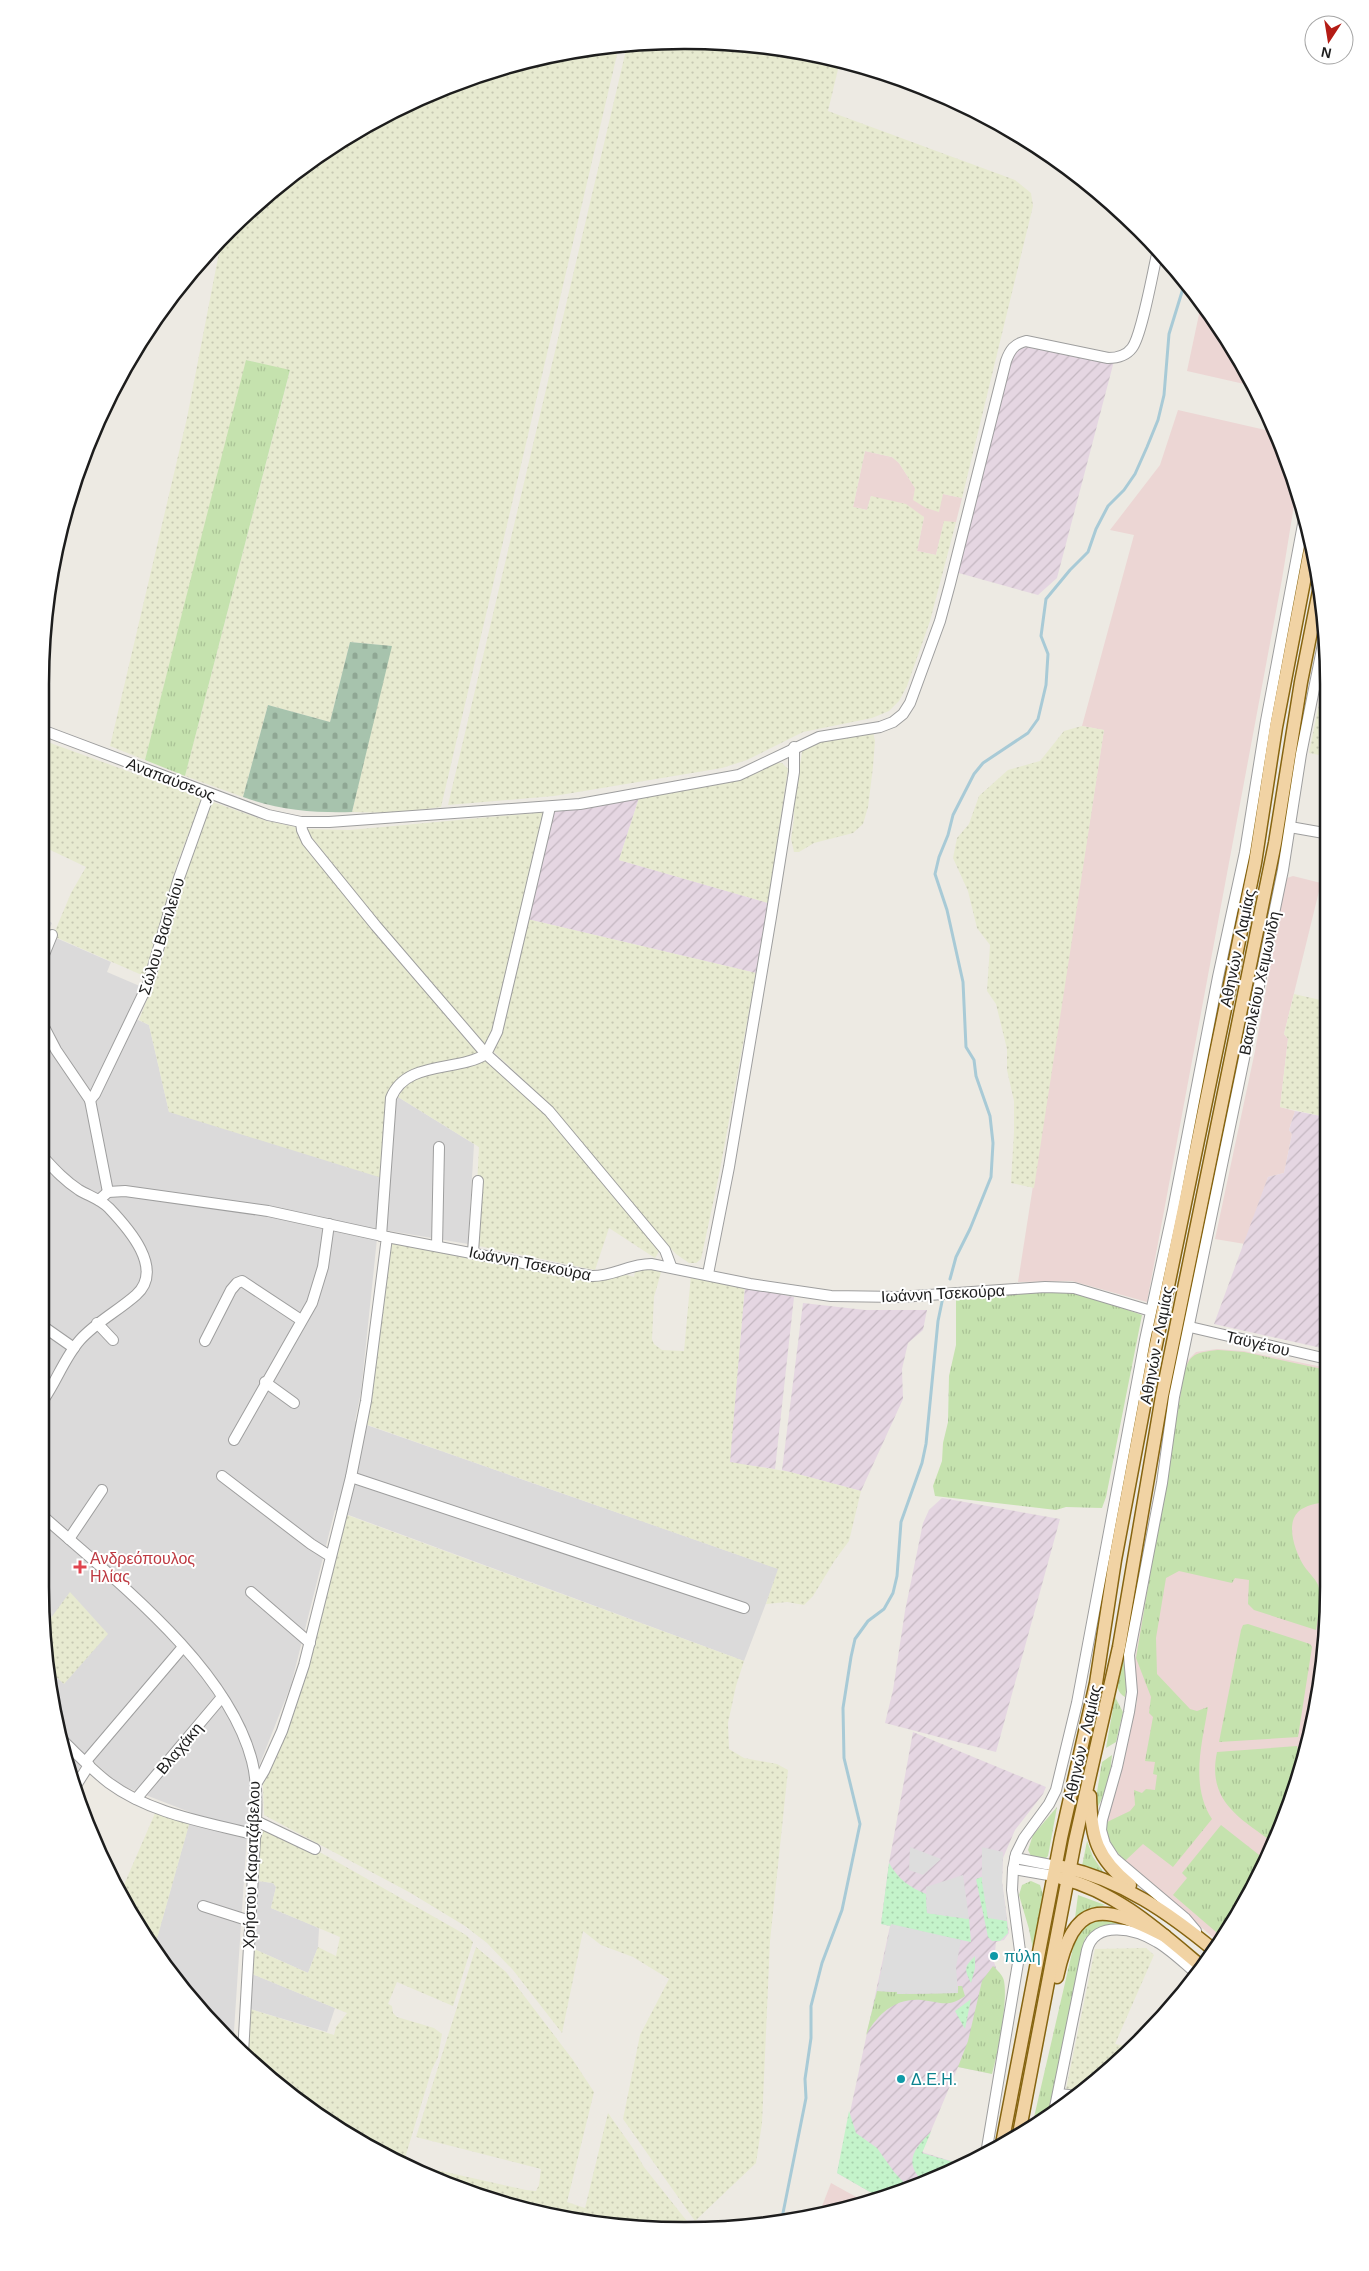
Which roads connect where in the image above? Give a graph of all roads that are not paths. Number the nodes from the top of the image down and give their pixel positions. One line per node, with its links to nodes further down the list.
1 (1156, 259): 7 (street, Αναπαύσεως)
2 (1302, 532): 29 (street)
3 (1308, 560): 63 (main road, Αθηνών - Λαμίας)
4 (1316, 609): 55 (main road, Αθηνών - Λαμίας)
5 (1319, 662): 11 (street, Βασιλείου Χειμωνίδη)
6 (49, 733): 8 (street, Αναπαύσεως)
7 (794, 747): 9 (street, Αναπαύσεως); 28 (street)
8 (209, 794): 10 (street, Αναπαύσεως); 17 (street, Σώλου Βασιλείου)
9 (550, 807): 10 (street, Αναπαύσεως); 16 (street)
10 (301, 822): 16 (street)
11 (1290, 827): 12 (street); 32 (street, Βασιλείου Χειμωνίδη)
12 (1320, 832)
13 (52, 935): 14 (street)
14 (49, 942)
15 (49, 1037): 17 (street)
16 (486, 1054): 24 (street); 27 (street)
17 (90, 1100): 21 (street)
18 (439, 1147): 25 (street)
19 (49, 1165): 22 (street)
20 (478, 1182): 26 (street)
21 (108, 1192): 22 (street); 23 (street, Ιωάννη Τσεκούρα)
22 (99, 1200): 31 (street)
23 (330, 1224): 24 (street, Ιωάννη Τσεκούρα); 30 (street)
24 (384, 1236): 25 (street, Ιωάννη Τσεκούρα); 43 (street)
25 (437, 1246): 26 (street, Ιωάννη Τσεκούρα)
26 (473, 1252): 27 (street, Ιωάννη Τσεκούρα)
27 (671, 1266): 28 (street, Ιωάννη Τσεκούρα)
28 (708, 1274): 29 (street, Ιωάννη Τσεκούρα)
29 (1151, 1311): 62 (street)
30 (301, 1320): 35 (street); 38 (street)
31 (97, 1323): 34 (street); 36 (street)
32 (1190, 1327): 37 (street, Ταϋγέτου); 70 (street, Βασιλείου Χειμωνίδη)
33 (49, 1330): 36 (street)
34 (113, 1340)
35 (205, 1341)
36 (74, 1348): 39 (street)
37 (1320, 1358)
38 (265, 1382): 40 (street); 41 (street)
39 (49, 1390)
40 (294, 1402)
41 (234, 1440)
42 (222, 1476): 47 (street)
43 (351, 1477): 47 (street); 49 (street)
44 (102, 1490): 46 (street)
45 (49, 1522): 46 (street, Χρήστου Καρατζάβελου)
46 (69, 1539): 51 (street, Χρήστου Καρατζάβελου)
47 (330, 1556): 50 (street)
48 (251, 1592): 50 (street)
49 (744, 1608)
50 (310, 1644): 57 (street)
51 (183, 1647): 52 (street, Χρήστου Καρατζάβελου); 54 (street)
52 (222, 1697): 57 (street, Χρήστου Καρατζάβελου); 58 (street, Βλαχάκη)
53 (69, 1746): 54 (street)
54 (87, 1763): 56 (street); 58 (street)
55 (1090, 1778): 64 (main road, Αθηνών - Λαμίας); 65 (main road)
56 (79, 1779)
57 (256, 1784): 59 (street, Χρήστου Καρατζάβελου)
58 (136, 1799): 60 (street)
59 (256, 1821): 60 (street, Χρήστου Καρατζάβελου); 61 (street)
60 (256, 1835): 67 (street, Χρήστου Καρατζάβελου)
61 (314, 1849)
62 (1014, 1863): 63 (street); 82 (street)
63 (1055, 1871): 64 (main road); 81 (main road, Αθηνών - Λαμίας)
64 (1069, 1874): 65 (main road); 68 (main road); 74 (main road, Αθηνών - Λαμίας)
65 (1149, 1901): 69 (main road)
66 (204, 1906): 67 (street)
67 (250, 1921): 73 (street, Χρήστου Καρατζάβελου)
68 (1165, 1936): 71 (main road); 74 (main road)
69 (1208, 1946)
70 (1209, 1946)
71 (1197, 1963)
72 (1192, 1970): 76 (street)
73 (244, 2044)
74 (1032, 2058): 75 (main road, Αθηνών - Λαμίας)
75 (1027, 2087): 79 (main road); 80 (main road, Αθηνών - Λαμίας)
76 (1058, 2094): 77 (street); 78 (street)
77 (1067, 2095)
78 (1056, 2102)
79 (1025, 2123)
80 (1020, 2126)
81 (1004, 2136)
82 (987, 2145)

